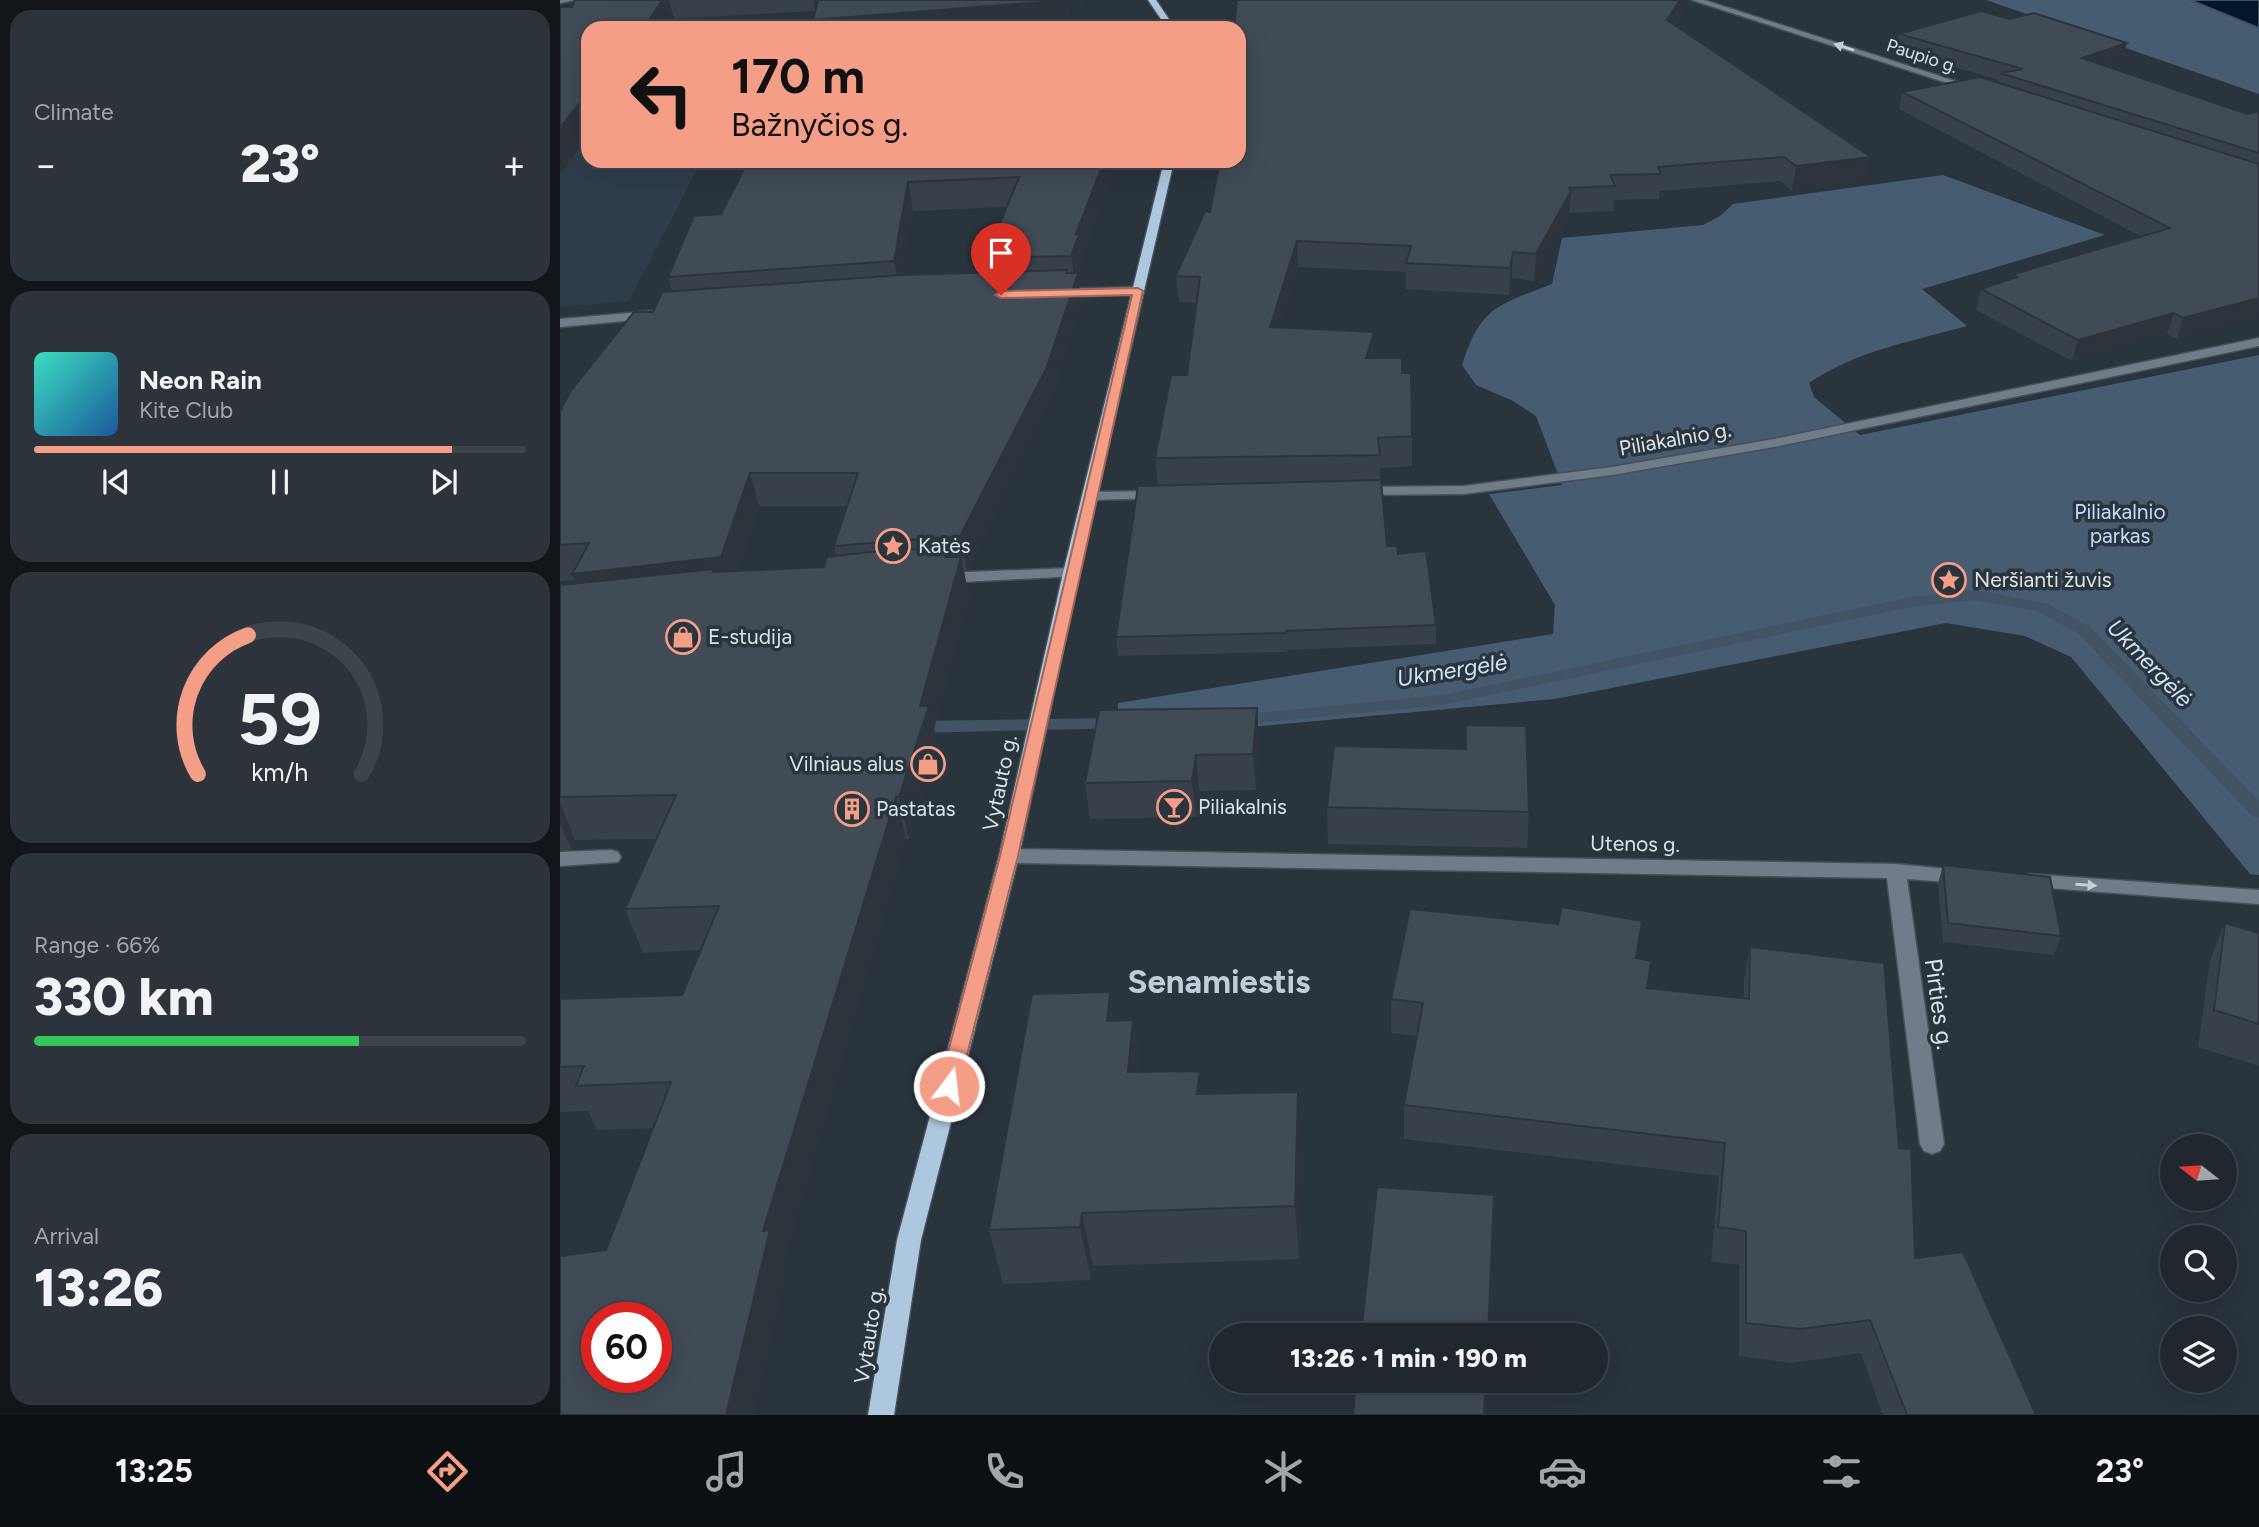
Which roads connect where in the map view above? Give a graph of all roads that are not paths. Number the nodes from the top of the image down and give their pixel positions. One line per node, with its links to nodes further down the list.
1 (571, 0): 4 (street)
2 (1152, 0): 5 (main road)
3 (1696, 0): 6 (street, Paupio g., one-way to 3)
4 (560, 1)
5 (1166, 21)
6 (1990, 93)
7 (1167, 168): 8 (main road, Vytauto g.)
8 (1138, 291): 9 (street); 15 (main road, Vytauto g.)
9 (1046, 293)
10 (659, 314): 11 (street)
11 (560, 323)
12 (2259, 342): 13 (street, Piliakalnio g.)
13 (1339, 492)
14 (1172, 495): 15 (street)
15 (1089, 496): 16 (main road, Vytauto g.)
16 (1071, 573): 17 (street); 18 (main road, Vytauto g.)
17 (928, 579)
18 (1009, 856): 21 (street, Utenos g.); 26 (main road, Vytauto g.)
19 (611, 857): 20 (street)
20 (560, 859)
21 (1896, 871): 22 (street, Utenos g.); 25 (street, Pirties g.)
22 (1976, 877)
23 (2003, 879): 24 (street, one-way to 24)
24 (2259, 897)
25 (1932, 1144)
26 (881, 1415)

